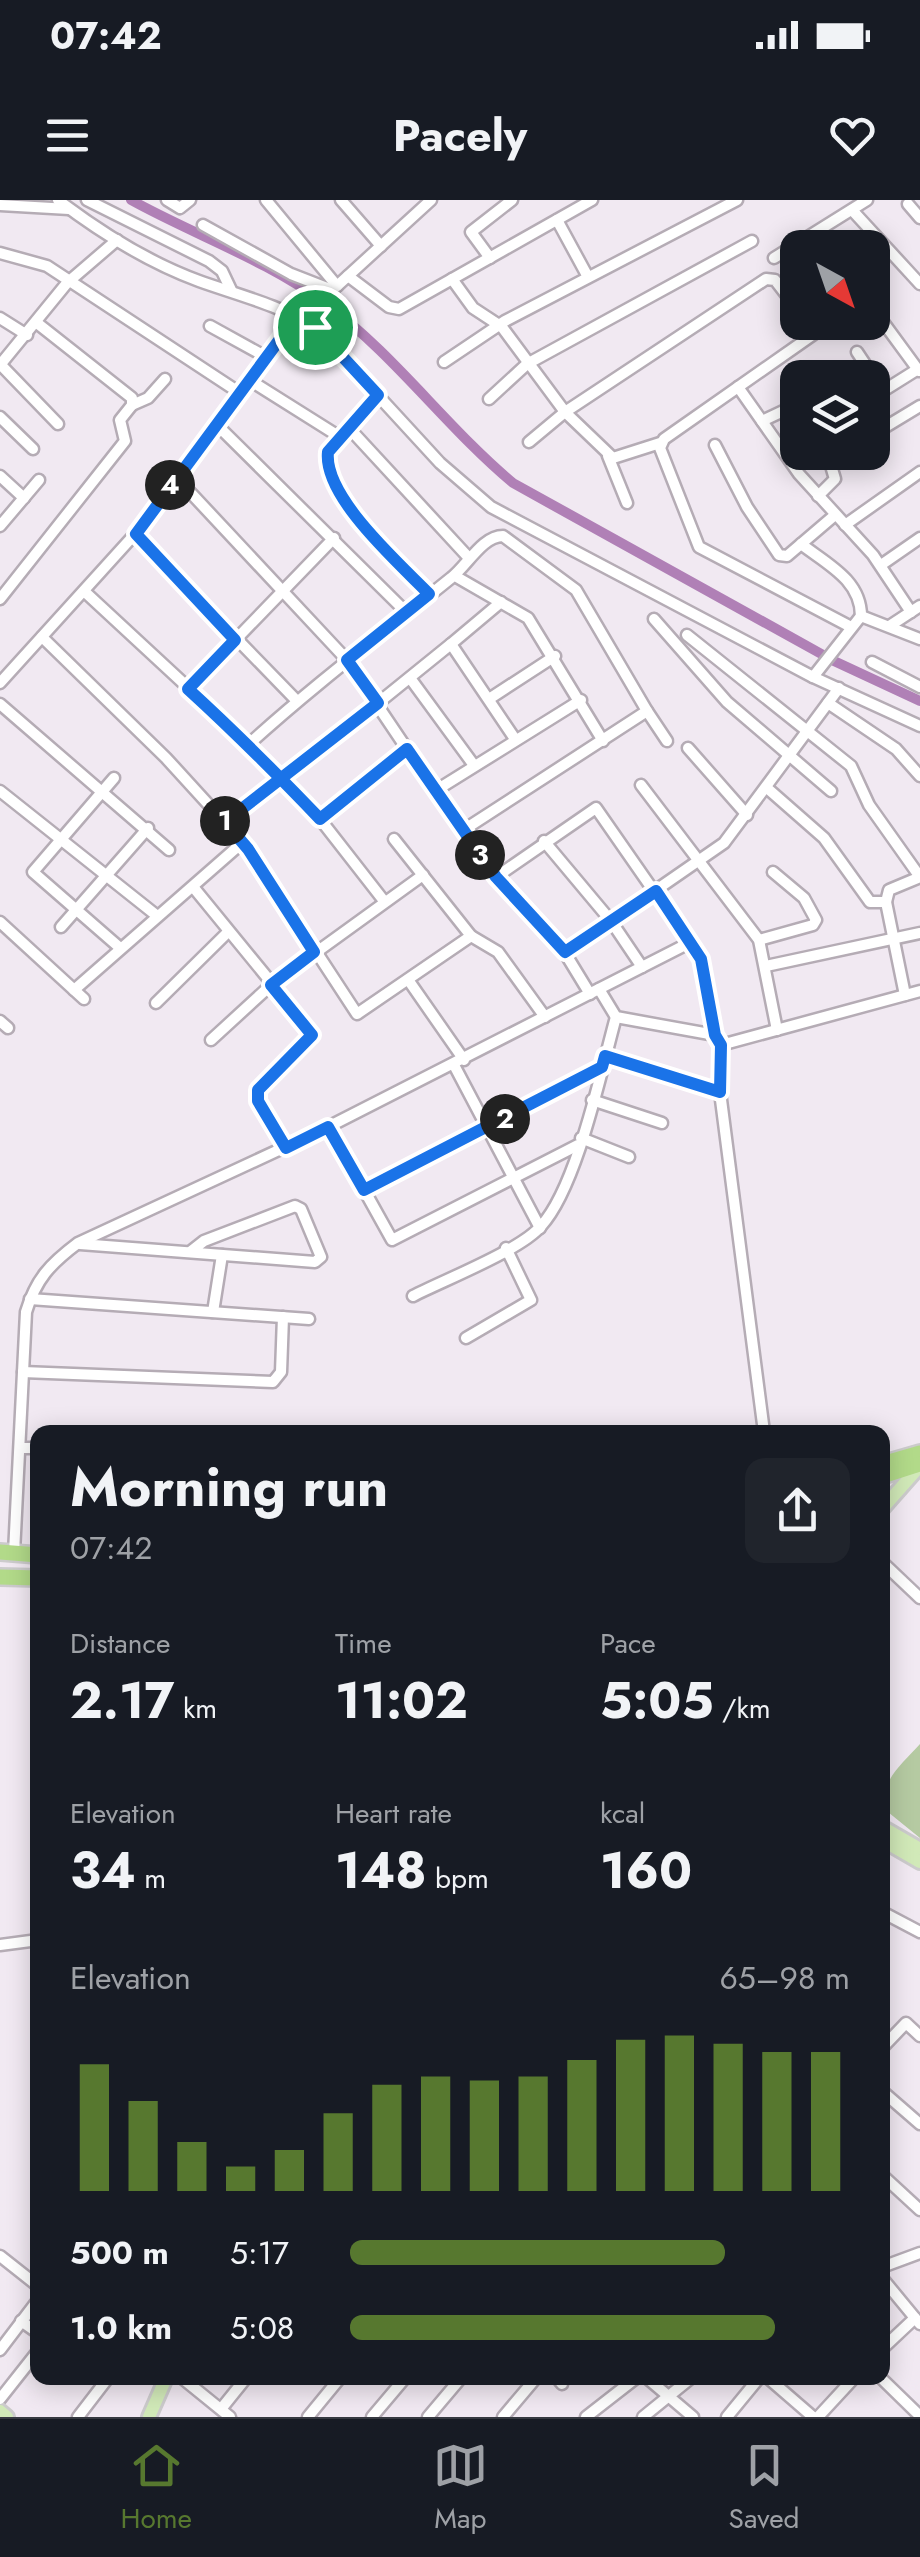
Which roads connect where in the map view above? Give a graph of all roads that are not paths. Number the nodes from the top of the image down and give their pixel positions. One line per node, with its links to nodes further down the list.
1 (58, 200): 14 (street)
2 (87, 200): 30 (street)
3 (167, 200): 4 (street)
4 (190, 200)
5 (266, 200): 31 (street)
6 (342, 200): 20 (street)
7 (430, 200): 20 (street)
8 (512, 200): 22 (street)
9 (592, 200): 16 (street)
10 (736, 200): 25 (street)
11 (0, 204): 14 (street)
12 (859, 204): 23 (street); 28 (street)
13 (908, 204): 15 (street)
14 (70, 210): 18 (street)
15 (920, 218)
16 (558, 220): 22 (street); 25 (street)
17 (202, 225): 31 (street)
18 (117, 240): 27 (street); 30 (street)
19 (752, 241): 43 (street)
20 (381, 246): 24 (street)
21 (0, 252): 27 (street)
22 (490, 258): 26 (street)
23 (774, 258)
24 (348, 276): 26 (street); 31 (street)
25 (588, 277): 35 (street)
26 (452, 279): 35 (street)
27 (71, 280): 34 (street); 49 (street)
28 (920, 284)
29 (780, 287): 54 (street)
30 (231, 290): 32 (street)
31 (332, 290): 32 (street)
32 (297, 316): 41 (street); 50 (street)
33 (0, 318): 38 (street)
34 (37, 323): 38 (street); 52 (street)
35 (499, 324): 42 (street); 43 (street)
36 (210, 326): 41 (street)
37 (890, 331): 45 (street)
38 (28, 336): 44 (street)
39 (805, 340): 48 (street)
40 (857, 352): 45 (street)
41 (268, 358): 47 (street)
42 (444, 362)
43 (527, 364): 51 (street); 54 (street)
44 (0, 365): 58 (street)
45 (919, 370)
46 (165, 379): 52 (street)
47 (251, 382): 49 (street); 61 (street)
48 (738, 387): 57 (street); 63 (street)
49 (240, 393): 60 (street)
50 (378, 395): 61 (street); 104 (street)
51 (489, 399)
52 (132, 405): 88 (street)
53 (920, 406): 59 (street)
54 (565, 412): 62 (street); 66 (street)
55 (780, 412): 57 (street)
56 (0, 417): 65 (street)
57 (762, 421): 72 (street)
58 (58, 424)
59 (890, 424)
60 (217, 425): 70 (street); 79 (street)
61 (344, 432): 82 (street); 87 (street)
62 (529, 442)
63 (660, 443): 66 (street); 95 (street)
64 (715, 445): 81 (street)
65 (33, 450)
66 (608, 456): 74 (street)
67 (833, 470): 72 (street)
68 (920, 472): 76 (street)
69 (0, 476): 73 (street)
70 (175, 476): 78 (street); 85 (street)
71 (39, 480): 73 (street)
72 (818, 496): 75 (street)
73 (24, 498): 77 (street)
74 (627, 503)
75 (835, 514): 76 (street); 81 (street)
76 (845, 525): 83 (street)
77 (0, 526)
78 (136, 534): 86 (street); 99 (street)
79 (334, 538): 85 (street); 91 (street)
80 (920, 538): 83 (street)
81 (802, 544): 92 (street)
82 (469, 558): 84 (street); 116 (street)
83 (881, 565): 90 (street)
84 (455, 576): 87 (street); 89 (street)
85 (282, 588): 99 (street); 102 (street)
86 (85, 592): 97 (street); 109 (street)
87 (429, 594): 91 (street)
88 (0, 599)
89 (501, 602): 100 (street); 101 (street)
90 (916, 609): 94 (street)
91 (405, 611): 102 (street)
92 (861, 616): 94 (street); 95 (street)
93 (654, 619): 125 (street)
94 (891, 625): 98 (street)
95 (850, 628): 104 (street)
96 (687, 635): 118 (street)
97 (42, 637): 106 (street); 138 (street)
98 (920, 639)
99 (235, 640): 109 (street); 112 (street)
100 (451, 644): 105 (street); 110 (street)
101 (555, 656): 110 (street); 111 (street)
102 (347, 660): 112 (street); 113 (street)
103 (872, 662): 107 (street)
104 (816, 673): 108 (street)
105 (410, 678): 113 (street); 126 (street)
106 (0, 684)
107 (920, 687)
108 (838, 688): 115 (street); 117 (street)
109 (188, 689): 122 (street)
110 (489, 699): 119 (street)
111 (581, 700): 119 (street); 120 (street)
112 (297, 701): 122 (street)
113 (378, 703): 124 (street); 129 (street)
114 (0, 704): 135 (street)
115 (828, 704): 118 (street); 127 (street)
116 (647, 710): 120 (street); 121 (street)
117 (920, 726)
118 (807, 734): 125 (street); 154 (street)
119 (515, 739): 126 (street)
120 (603, 741): 140 (street)
121 (667, 741)
122 (249, 744): 129 (street)
123 (688, 748): 136 (street)
124 (407, 749): 132 (street); 137 (street)
125 (789, 756): 131 (street); 133 (street)
126 (472, 764): 132 (street)
127 (920, 776)
128 (114, 778): 135 (street)
129 (283, 780): 137 (street); 138 (street)
130 (641, 784): 146 (street)
131 (767, 788): 136 (street); 154 (street)
132 (435, 791): 140 (street)
133 (831, 791)
134 (1, 793): 141 (street)
135 (100, 794): 139 (street); 141 (street)
136 (747, 815): 146 (street)
137 (320, 819): 153 (street)
138 (225, 822): 144 (street)
139 (148, 828): 145 (street); 148 (street)
140 (462, 831): 150 (street)
141 (60, 837): 148 (street); 155 (street)
142 (394, 839): 149 (street)
143 (544, 841): 150 (street); 152 (street); 157 (street)
144 (243, 842): 151 (street); 167 (street)
145 (169, 850)
146 (697, 864): 152 (street); 164 (street)
147 (773, 872): 164 (street)
148 (105, 874): 155 (street); 156 (street)
149 (423, 875): 153 (street); 162 (street)
150 (496, 877): 168 (street)
151 (194, 888): 156 (street); 160 (street)
152 (656, 891): 157 (street); 165 (street)
153 (384, 901): 167 (street)
154 (886, 902): 163 (street)
155 (75, 910): 159 (street); 166 (street)
156 (156, 915): 166 (street)
157 (611, 921): 168 (street); 170 (street)
158 (0, 922): 173 (street)
159 (61, 927)
160 (228, 932): 172 (street); 178 (street)
161 (920, 933): 163 (street)
162 (470, 936): 171 (street); 179 (street)
163 (892, 939): 169 (street); 176 (street)
164 (759, 940): 169 (street)
165 (691, 942): 170 (street); 183 (street)
166 (119, 947): 173 (street)
167 (314, 952): 171 (street); 172 (street)
168 (565, 952): 175 (street)
169 (766, 966): 181 (street)
170 (642, 967): 175 (street)
171 (408, 981): 184 (street)
172 (271, 985): 182 (street); 192 (street)
173 (74, 990): 177 (street)
174 (920, 991): 176 (street)
175 (594, 992): 179 (street); 180 (street)
176 (904, 995): 181 (street)
177 (84, 999)
178 (156, 1003)
179 (546, 1017): 184 (street)
180 (616, 1017): 183 (street); 185 (street)
181 (778, 1030): 183 (street)
182 (211, 1040)
183 (718, 1040): 186 (street)
184 (459, 1062): 189 (street); 190 (street)
185 (604, 1062): 186 (street); 187 (street); 190 (street)
186 (720, 1092): 208 (street)
187 (592, 1100): 188 (street); 191 (street)
188 (662, 1122)
189 (328, 1127): 192 (street); 195 (street)
190 (486, 1128): 194 (street); 195 (street)
191 (580, 1141): 193 (street); 194 (street); 196 (street)
192 (286, 1148): 197 (street)
193 (628, 1156)
194 (512, 1178): 195 (street); 196 (street)
195 (364, 1190)
196 (540, 1228): 198 (street)
197 (78, 1244): 199 (street); 202 (street)
198 (506, 1248): 201 (street); 206 (street)
199 (190, 1252): 200 (street); 200 (street)
200 (222, 1255): 203 (street)
201 (413, 1296)
202 (30, 1298): 203 (street); 207 (street)
203 (214, 1312): 204 (street)
204 (283, 1317): 205 (street); 207 (street)
205 (309, 1319)
206 (466, 1338)
207 (24, 1372): 209 (street)
208 (763, 1425)
209 (20, 1448): 210 (street); 216 (street)
210 (30, 1448)
211 (920, 1453): 212 (highway)
212 (890, 1462)
213 (920, 1465): 214 (highway); 215 (main road)
214 (890, 1474)
215 (890, 1500)
216 (7, 1552)
217 (890, 1570): 220 (street)
218 (0, 1577): 219 (highway)
219 (30, 1578)
220 (920, 1598)
221 (890, 1831): 223 (main road)
222 (890, 1845): 224 (main road)
223 (920, 1848)
224 (920, 1862)
225 (890, 1916): 226 (street)
226 (920, 1932)
227 (30, 1941): 228 (street)
228 (0, 1944)
229 (920, 2036): 230 (street)
230 (890, 2040)
231 (890, 2098): 232 (street)
232 (920, 2124)
233 (890, 2183): 234 (street)
234 (920, 2210)
235 (920, 2253): 237 (street)
236 (0, 2256): 238 (street)
237 (890, 2265)
238 (30, 2280)
239 (890, 2287): 241 (street)
240 (30, 2309): 242 (street)
241 (917, 2317): 244 (street)
242 (20, 2321): 243 (street); 245 (street)
243 (30, 2328)
244 (890, 2342)
245 (2, 2345)
246 (30, 2361): 263 (street)
247 (99, 2385): 268 (street)
248 (163, 2385): 269 (main road)
249 (191, 2385): 266 (street)
250 (242, 2385): 266 (street)
251 (334, 2385): 270 (street)
252 (399, 2385): 271 (street)
253 (455, 2385): 272 (street)
254 (530, 2385): 273 (street)
255 (627, 2385): 274 (street)
256 (655, 2385): 262 (street)
257 (683, 2385): 262 (street)
258 (754, 2385): 277 (street)
259 (777, 2385): 278 (street)
260 (847, 2385): 278 (street)
261 (887, 2385): 265 (street)
262 (670, 2397): 275 (street); 276 (street)
263 (0, 2399)
264 (0, 2411): 267 (main road)
265 (916, 2413)
266 (227, 2415)
267 (7, 2417)
268 (78, 2417)
269 (149, 2417)
270 (308, 2417)
271 (372, 2417)
272 (428, 2417)
273 (502, 2417)
274 (586, 2417)
275 (643, 2417)
276 (693, 2417)
277 (727, 2417)
278 (816, 2417)

